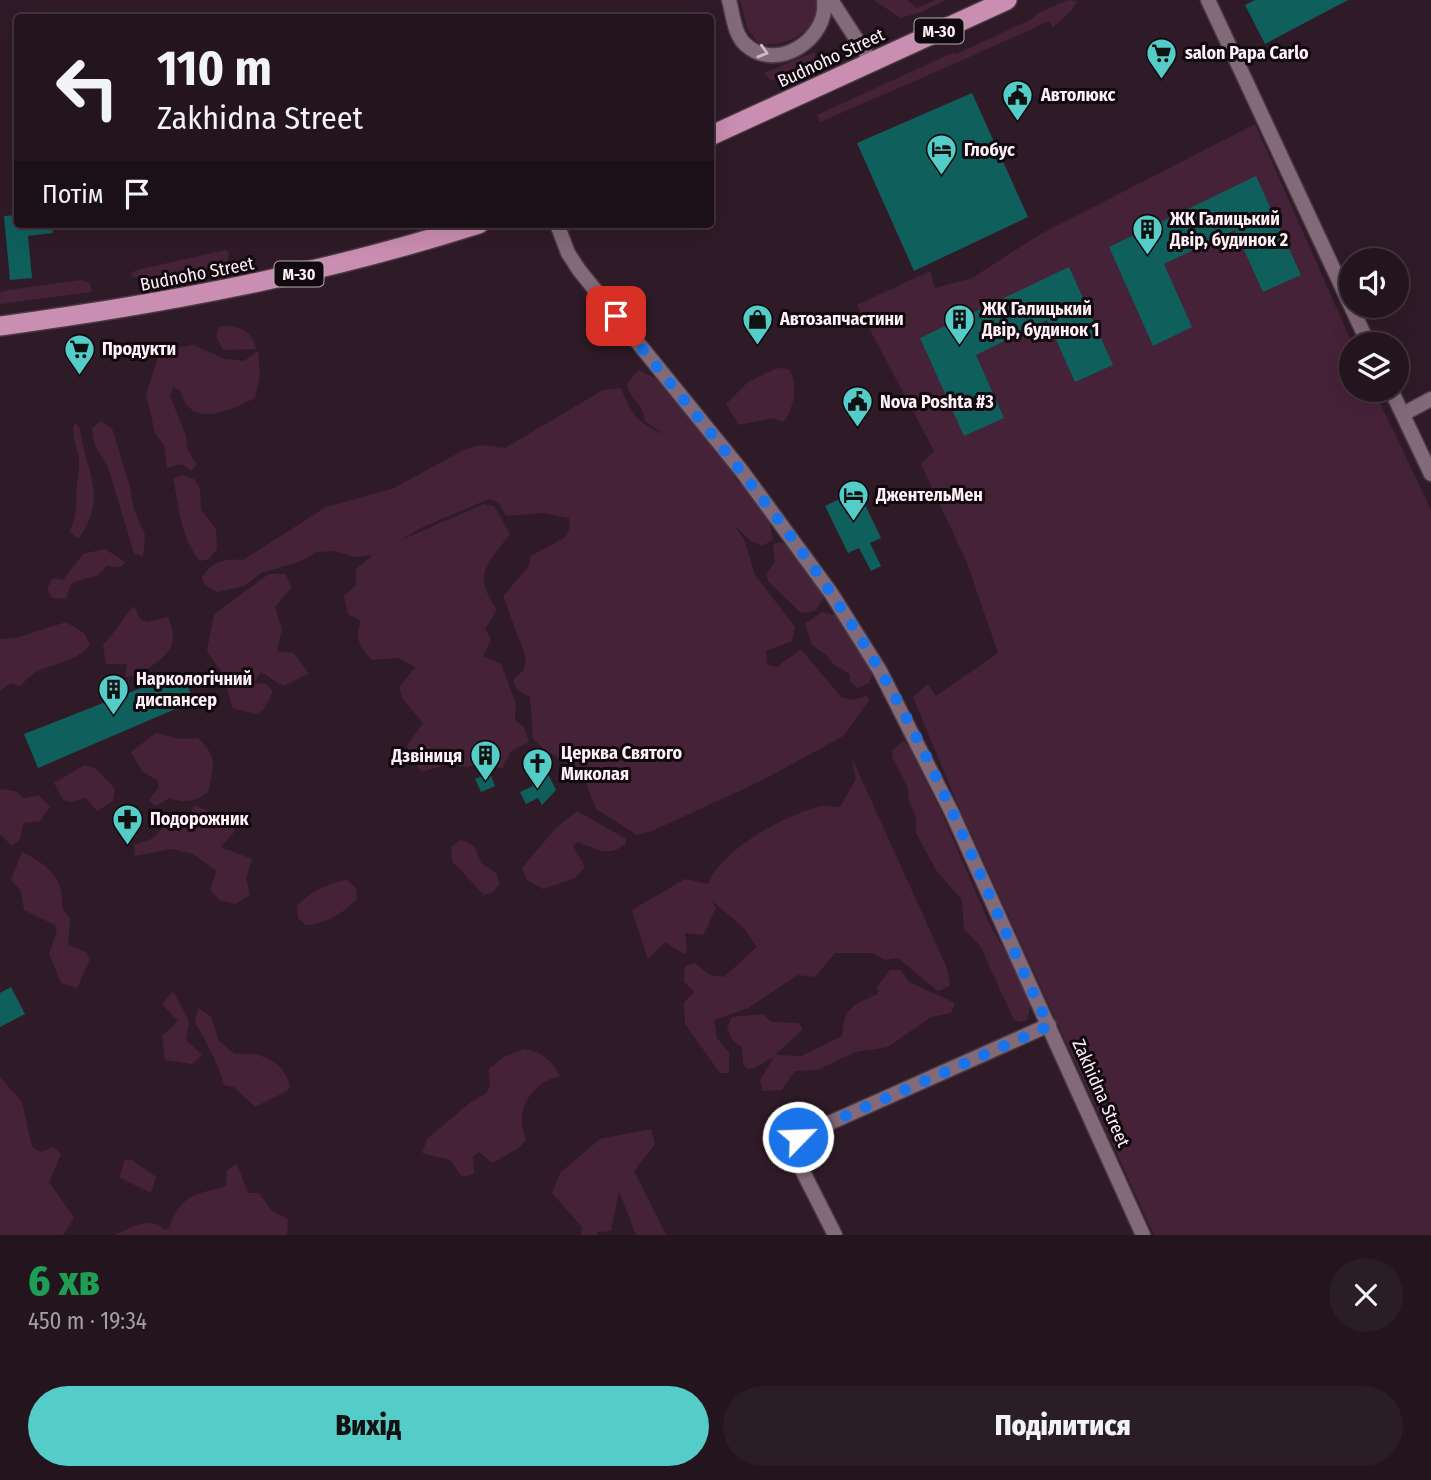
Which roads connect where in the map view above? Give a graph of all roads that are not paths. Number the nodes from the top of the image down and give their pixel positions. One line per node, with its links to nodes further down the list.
1 (729, 0): 2 (street, one-way to 2)
2 (824, 0)
3 (831, 0): 6 (street)
4 (1007, 0): 6 (highway, Budnoho Street / М-30)
5 (1208, 0): 11 (street)
6 (873, 63): 7 (highway, Budnoho Street / М-30)
7 (714, 134)
8 (466, 228): 10 (highway, Budnoho Street / М-30)
9 (559, 228): 16 (street, Zakhidna Street)
10 (0, 326)
11 (1363, 332)
12 (1431, 399): 14 (street)
13 (1397, 402): 14 (street)
14 (1403, 414): 15 (street)
15 (1431, 474)
16 (1049, 1026): 17 (street); 18 (street, Zakhidna Street)
17 (835, 1235)
18 (1143, 1235)

